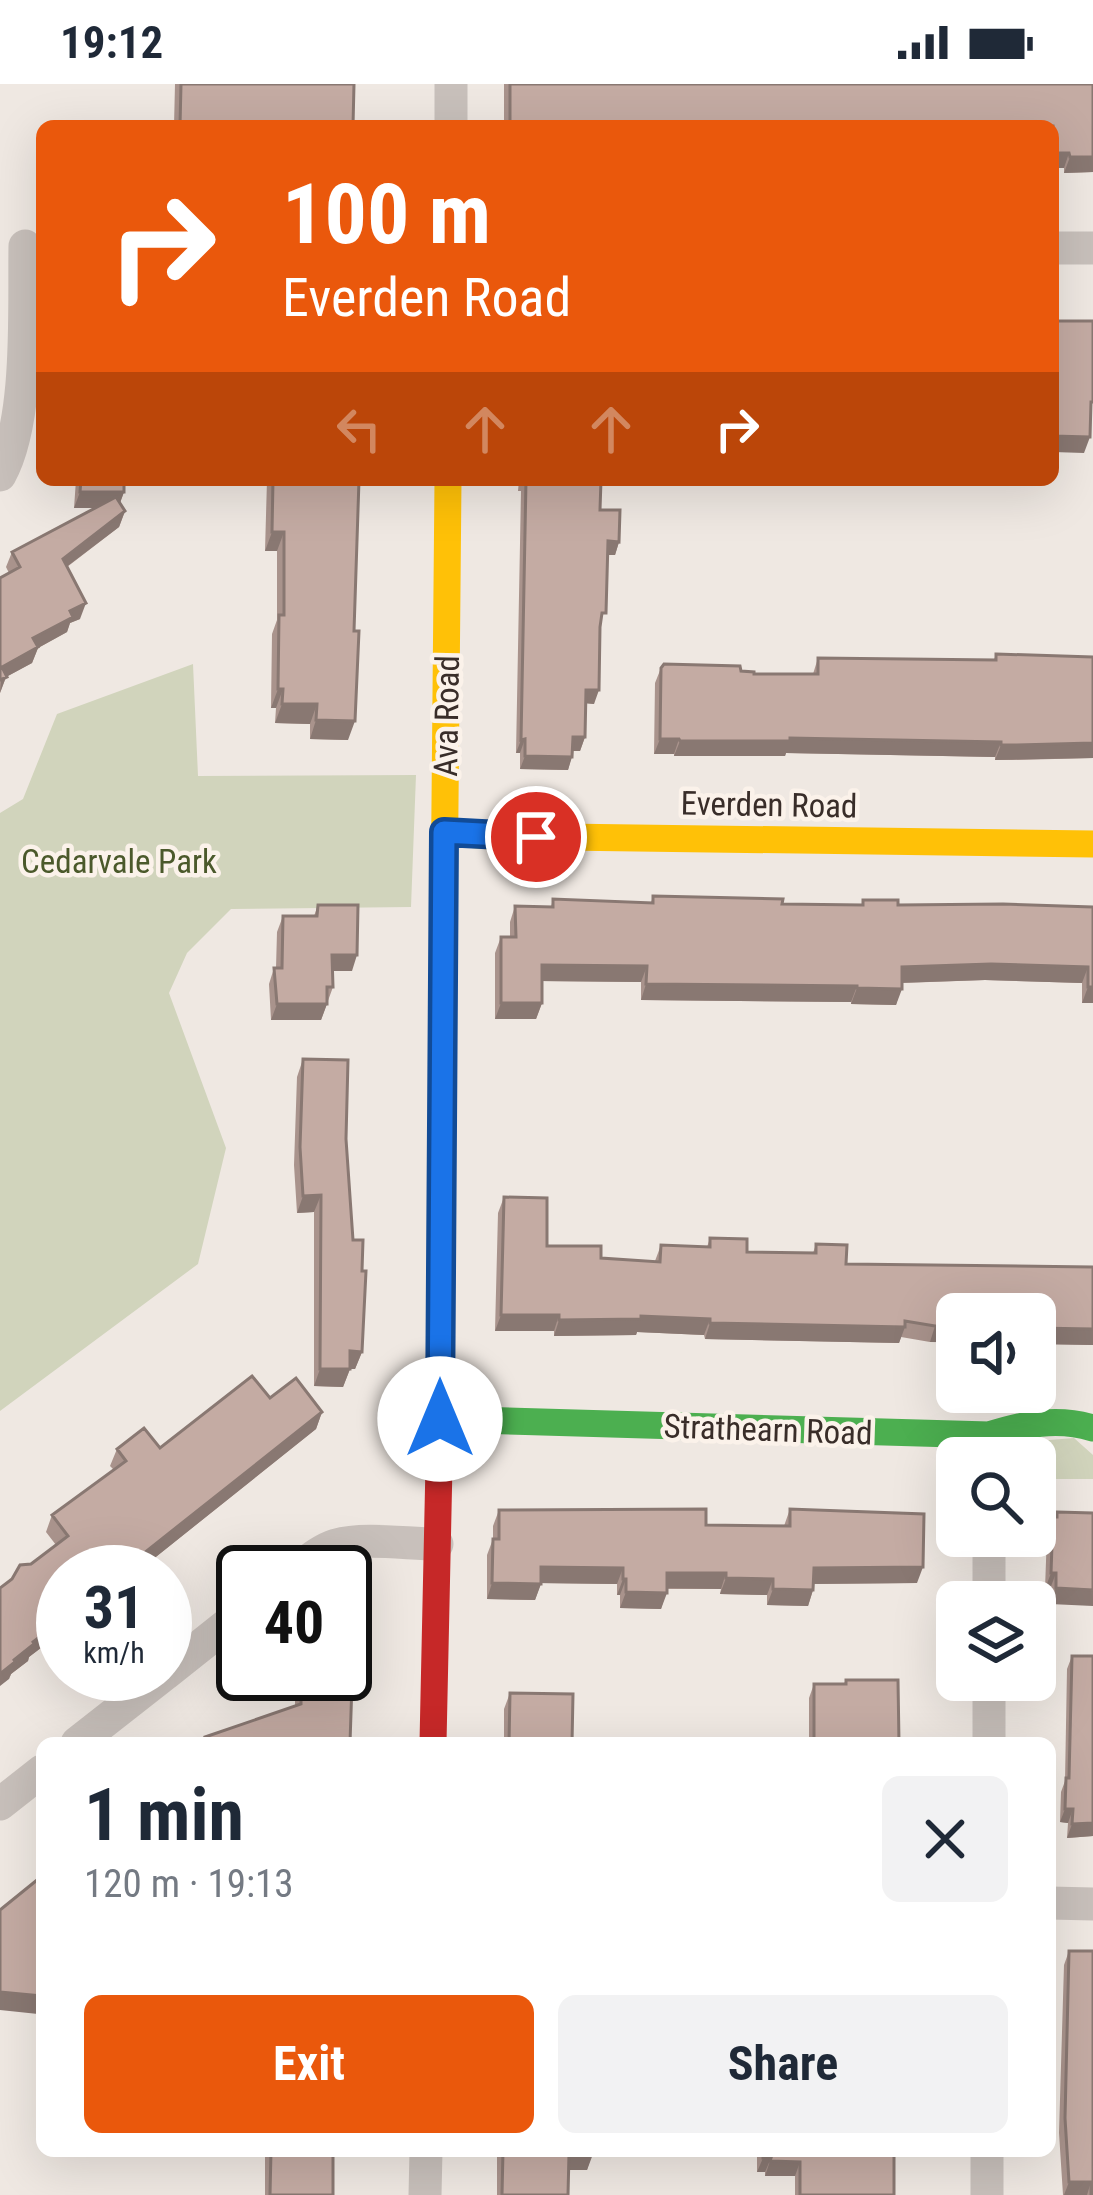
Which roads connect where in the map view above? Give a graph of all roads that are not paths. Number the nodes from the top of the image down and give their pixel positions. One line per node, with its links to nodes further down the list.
1 (452, 84): 2 (street)
2 (451, 120)
3 (22, 246): 6 (street)
4 (1059, 248): 5 (street)
5 (1093, 248)
6 (0, 475)
7 (448, 486): 8 (street, Ava Road)
8 (444, 832): 9 (street, Everden Road); 10 (street, Ava Road)
9 (1093, 844)
10 (440, 1419): 13 (street, Strathearn Road); 14 (street, Ava Road)
11 (1093, 1429): 12 (street, Strathearn Road)
12 (1003, 1437)
13 (936, 1444)
14 (437, 1544): 15 (street); 21 (street, Ava Road)
15 (340, 1545)
16 (216, 1633): 17 (street)
17 (192, 1653)
18 (131, 1701): 20 (street)
19 (989, 1701): 22 (street)
20 (85, 1737)
21 (433, 1737)
22 (989, 1737)
23 (36, 1776): 24 (street)
24 (0, 1804)
25 (1056, 1904): 26 (street)
26 (1093, 1904)
27 (426, 2157): 29 (street)
28 (987, 2157): 30 (street)
29 (425, 2195)
30 (987, 2195)

